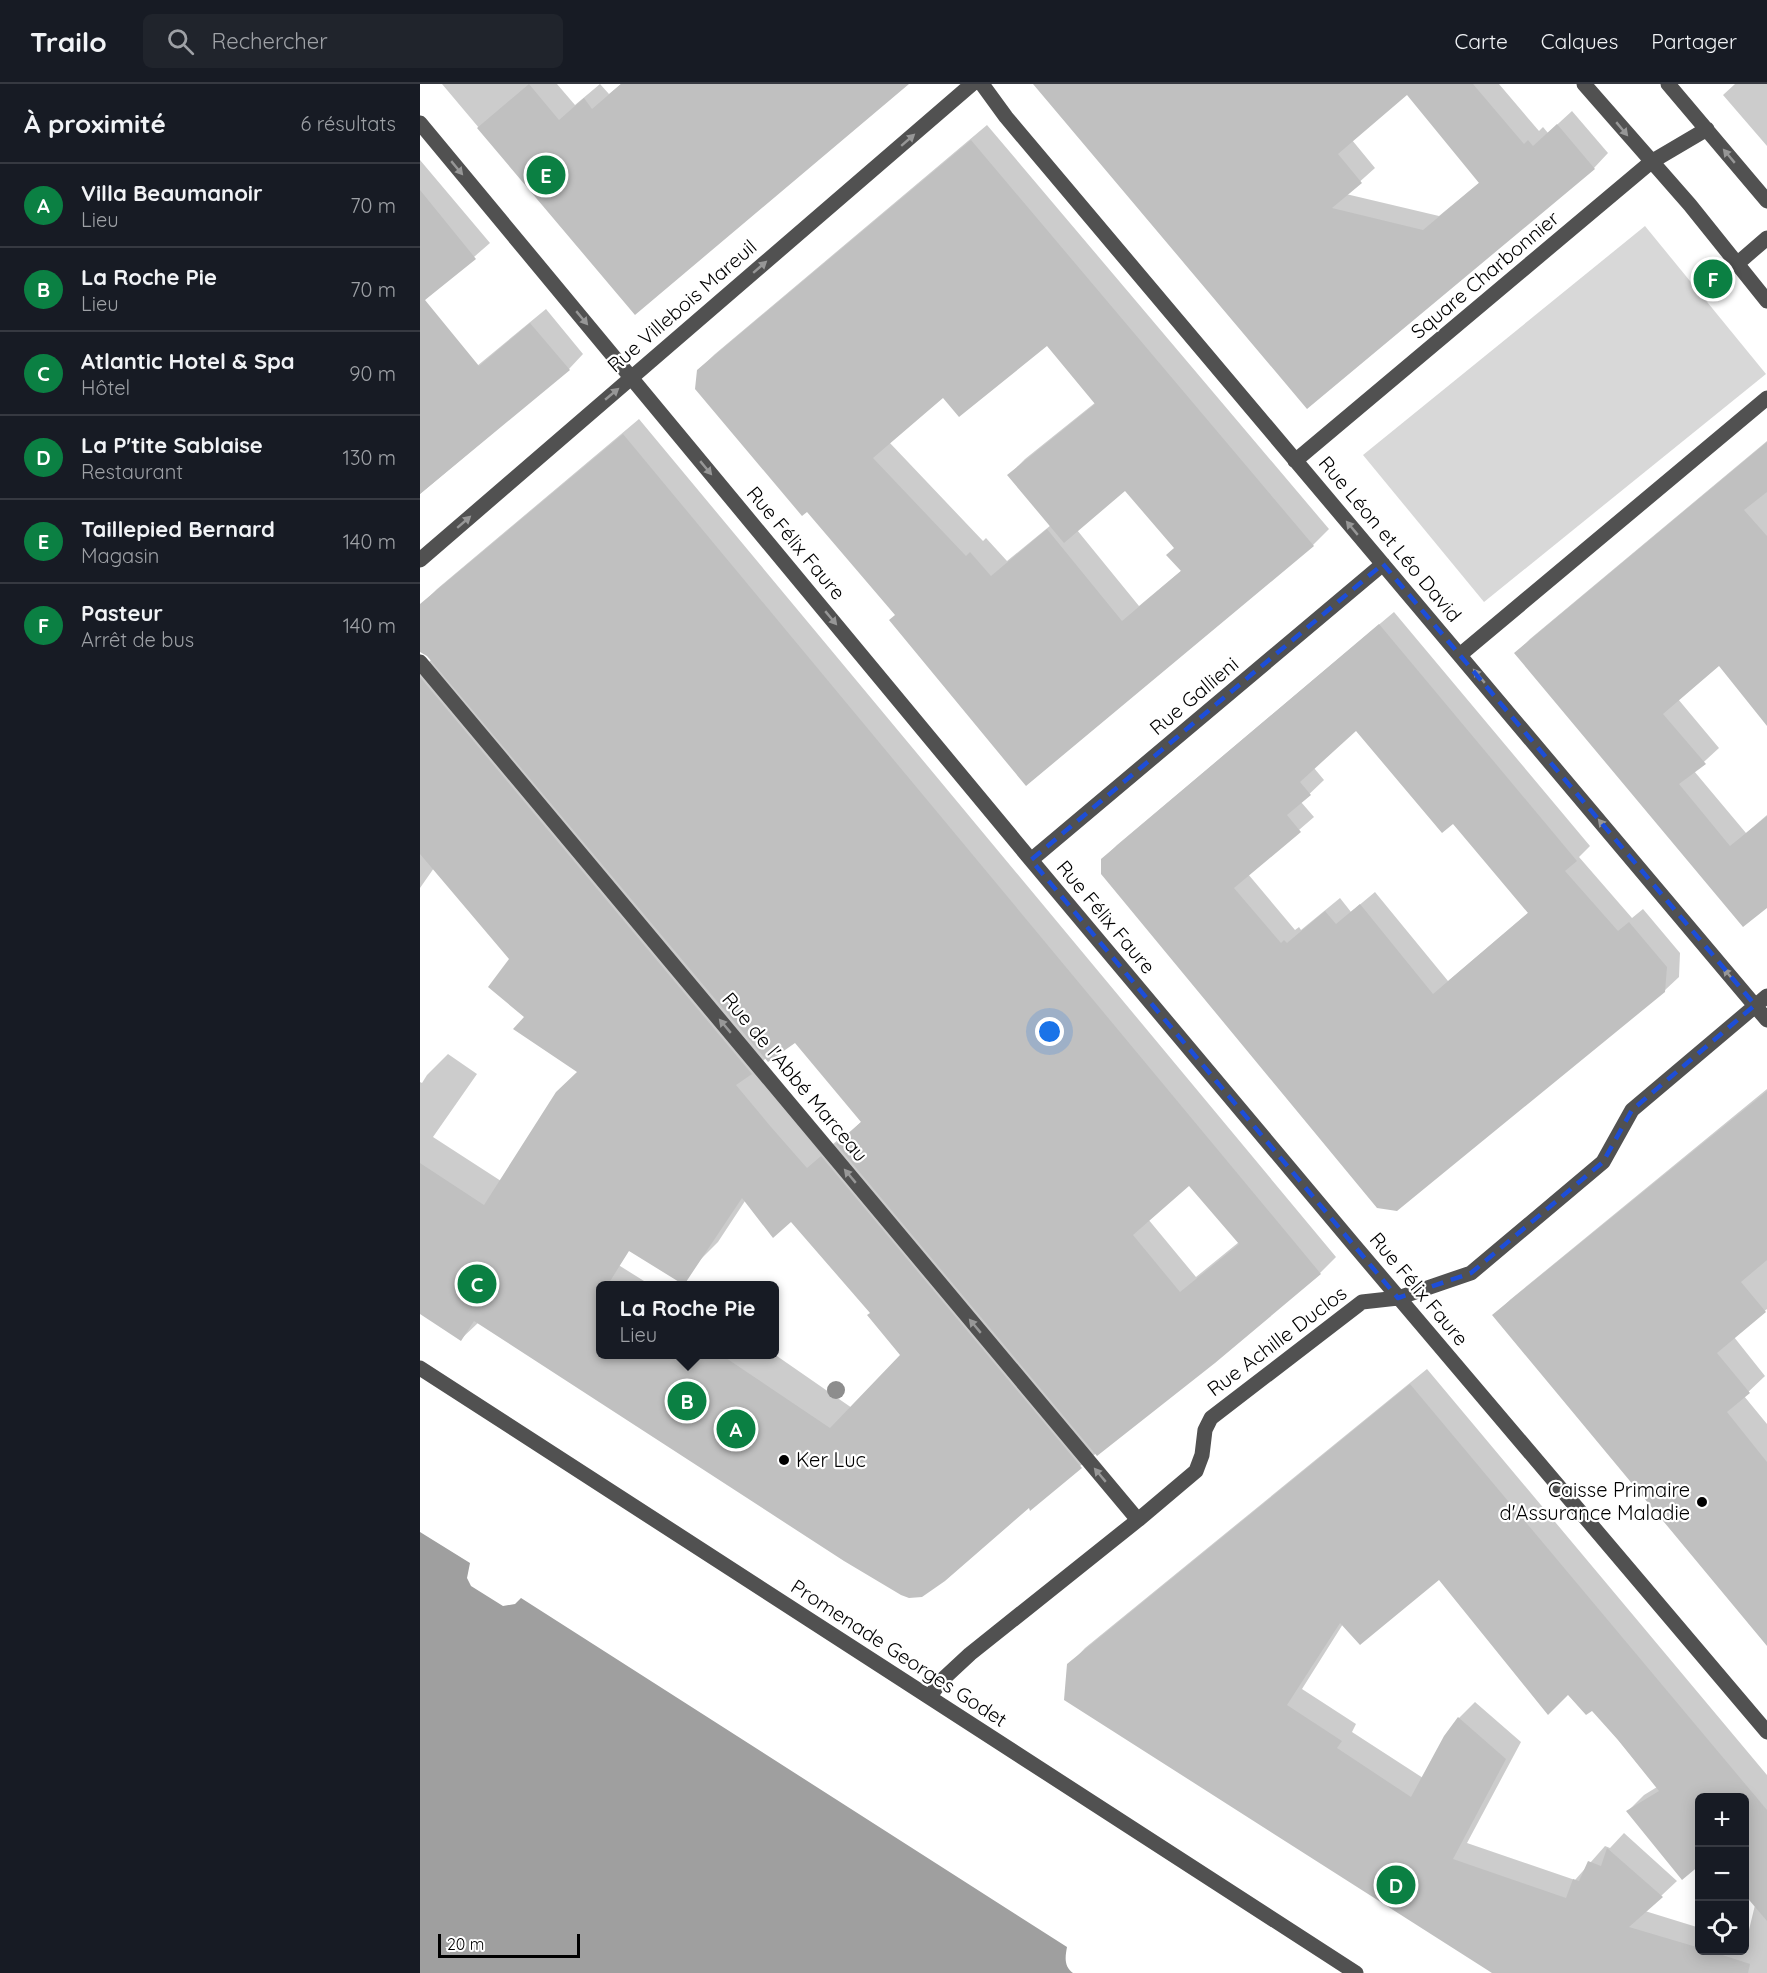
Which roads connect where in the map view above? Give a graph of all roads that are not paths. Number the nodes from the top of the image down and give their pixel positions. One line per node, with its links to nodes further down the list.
1 (972, 84): 12 (street, Rue Villebois Mareuil, one-way to 1)
2 (982, 84): 14 (street, Rue Léon et Léo David)
3 (1584, 84): 7 (street, one-way to 7)
4 (1668, 84): 6 (street)
5 (420, 123): 12 (street, Rue Félix Faure, one-way to 12)
6 (1707, 129): 7 (street, Square Charbonnier); 8 (street, one-way to 6)
7 (1651, 162): 10 (street); 14 (street, Square Charbonnier)
8 (1767, 201)
9 (1767, 238): 10 (street)
10 (1738, 263): 11 (street)
11 (1767, 301)
12 (631, 378): 15 (street, Rue Villebois Mareuil, one-way to 12); 19 (street, Rue Félix Faure, one-way to 19)
13 (1767, 398): 17 (street)
14 (1295, 461): 16 (street, Rue Léon et Léo David, one-way to 14)
15 (420, 560)
16 (1383, 564): 17 (street, Rue Léon et Léo David); 19 (street, Rue Gallieni)
17 (1461, 654): 20 (street, Rue Léon et Léo David, one-way to 17)
18 (420, 662): 24 (street, Rue de l'Abbé Marceau, one-way to 18)
19 (1031, 860): 22 (street, Rue Félix Faure)
20 (1761, 1000): 21 (street, Rue Léon et Léo David); 22 (street, Rue Achille Duclos)
21 (1767, 1020)
22 (1398, 1298): 24 (street, Rue Achille Duclos); 26 (street, Rue Félix Faure)
23 (420, 1368): 25 (street, Promenade Georges Godet)
24 (1138, 1520): 25 (street, Rue Achille Duclos)
25 (930, 1696): 27 (street, Promenade Georges Godet)
26 (1767, 1732)
27 (1356, 1973)

